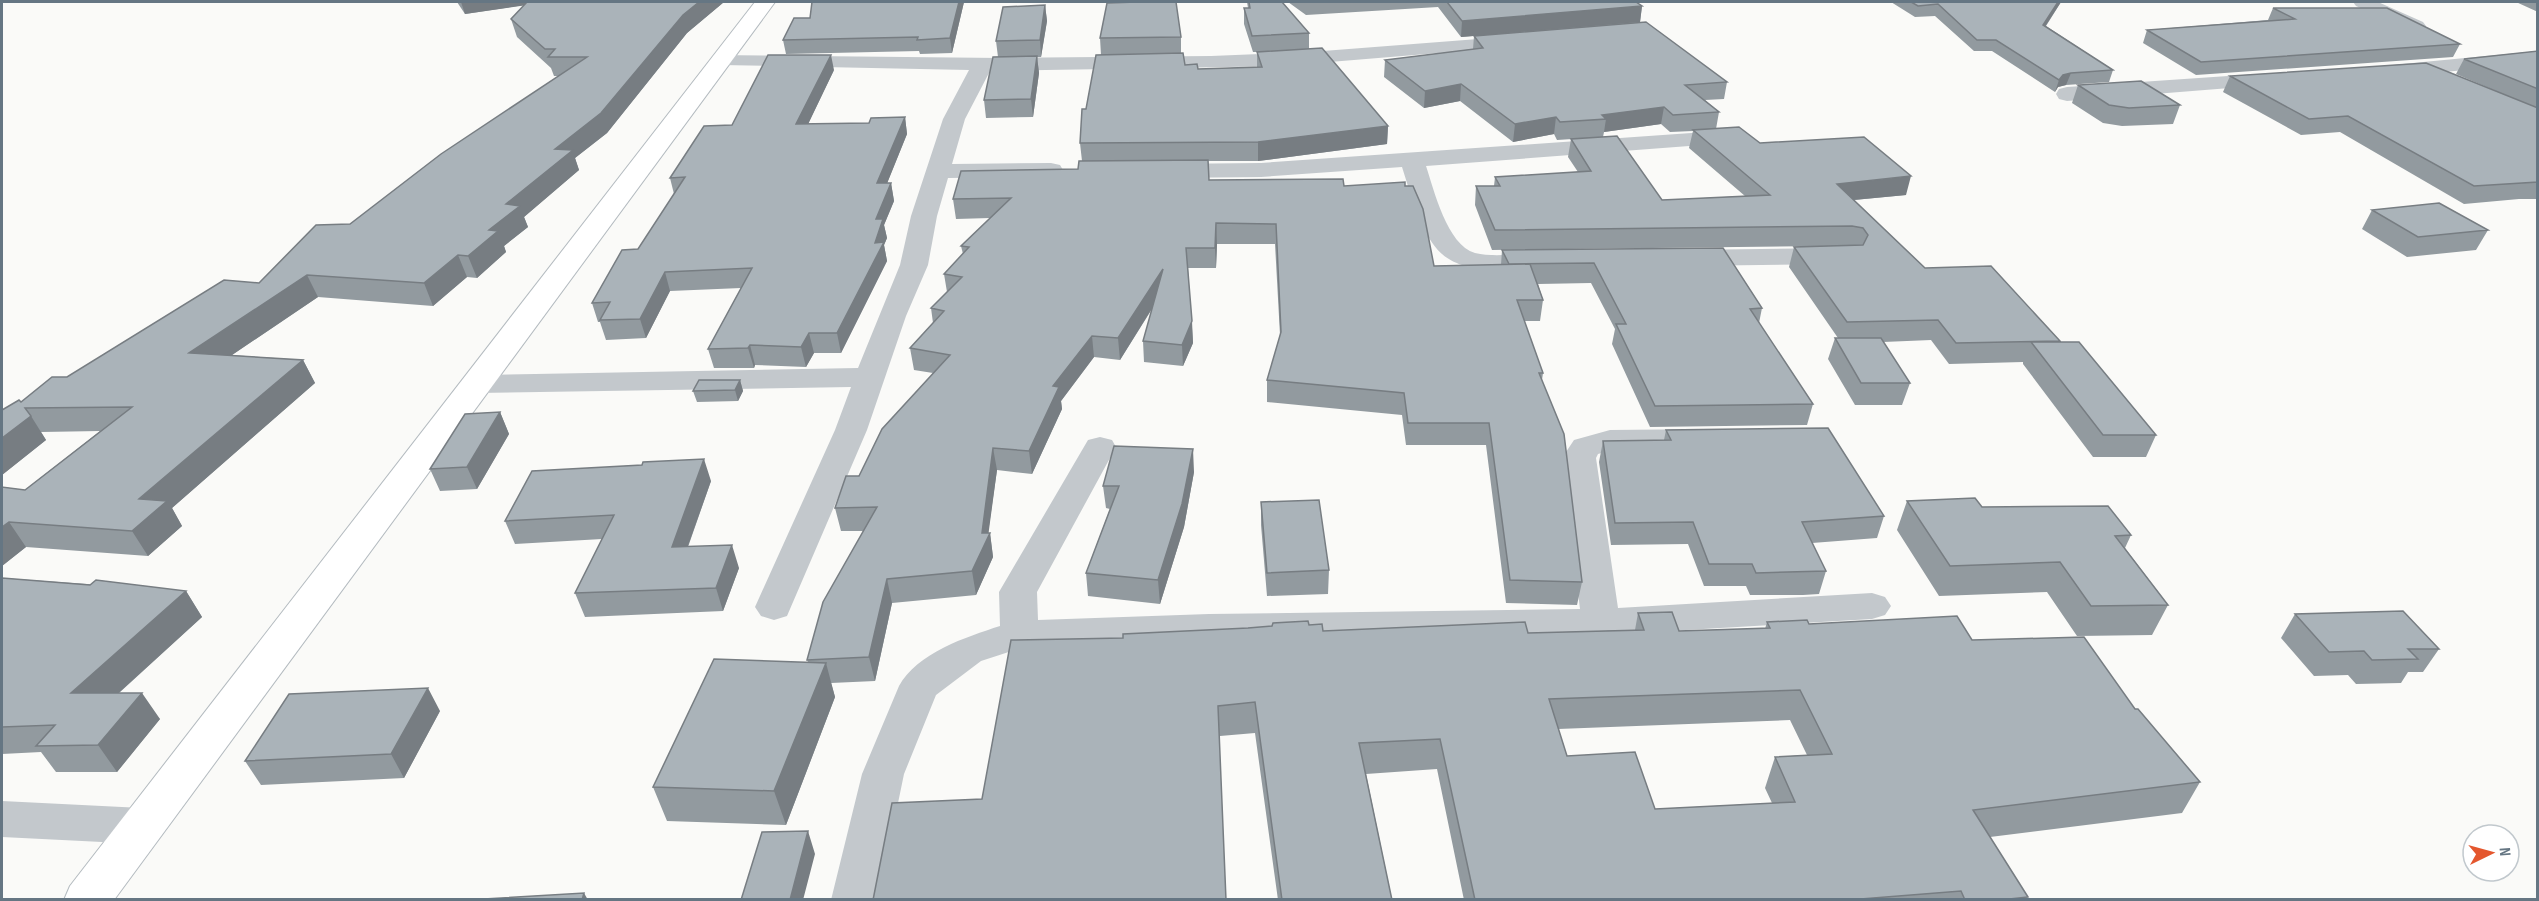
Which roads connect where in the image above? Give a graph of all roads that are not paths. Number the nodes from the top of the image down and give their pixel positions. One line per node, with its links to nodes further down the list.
1 (765, 2): 7 (main road)
2 (2363, 2): 3 (street)
3 (2433, 34)
4 (1543, 40): 9 (street)
5 (2464, 47): 8 (street)
6 (2538, 57): 8 (street)
7 (721, 59): 9 (street); 24 (main road)
8 (2494, 60): 10 (street)
9 (982, 66): 18 (street)
10 (2421, 69): 11 (street); 13 (street)
11 (2374, 72)
12 (2291, 78): 14 (street)
13 (2463, 87)
14 (2067, 94)
15 (1747, 136): 16 (street)
16 (1412, 160): 19 (street); 22 (street)
17 (1079, 170): 18 (street)
18 (939, 171): 23 (street)
19 (1137, 171)
20 (1847, 256): 21 (street)
21 (1660, 259)
22 (1567, 260)
23 (870, 377): 24 (street); 28 (street)
24 (476, 384): 32 (main road)
25 (1736, 438): 29 (street)
26 (1100, 447): 30 (street)
27 (1872, 606): 29 (street)
28 (774, 607)
29 (1600, 622): 30 (street)
30 (1019, 633): 34 (street)
31 (2, 819): 32 (street)
32 (142, 826): 33 (main road)
33 (87, 900)
34 (854, 900)

